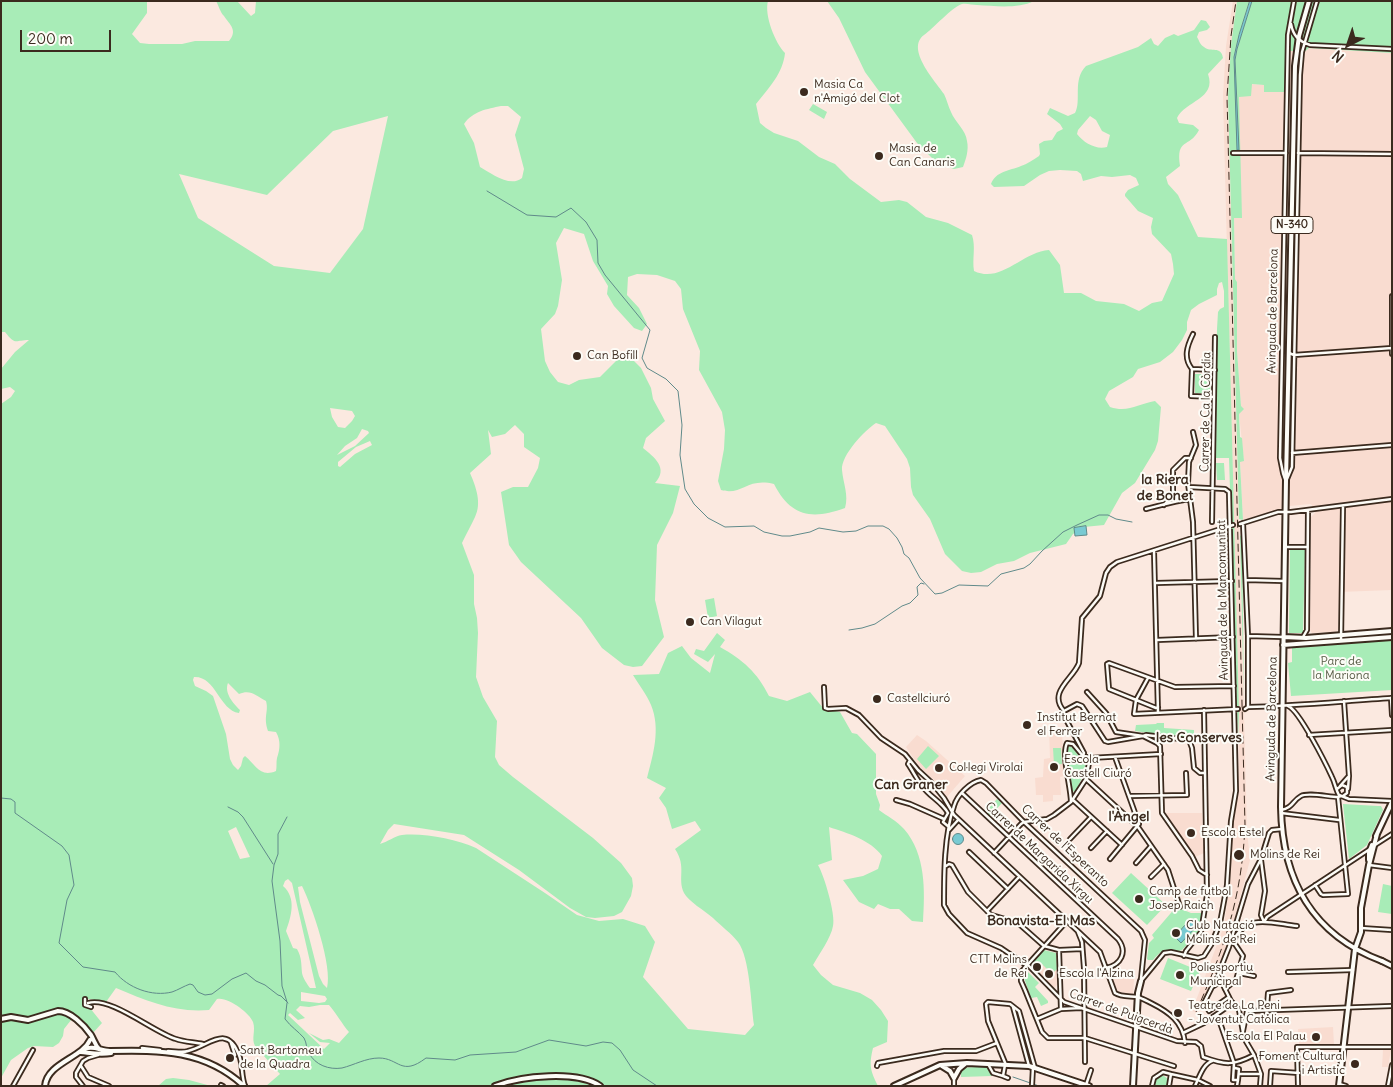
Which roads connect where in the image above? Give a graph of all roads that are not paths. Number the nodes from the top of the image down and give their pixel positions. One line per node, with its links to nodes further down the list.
1 (1294, 1): 4 (street, Avinguda de Barcelona)
2 (1309, 1): 5 (main road, Avinguda de Barcelona / N-340)
3 (1317, 1): 6 (street, Avinguda de Barcelona)
4 (1290, 20): 5 (street); 11 (street, Avinguda de Barcelona)
5 (1298, 39): 6 (street); 9 (main road, Avinguda de Barcelona / N-340)
6 (1304, 43): 7 (street); 8 (street, Avinguda de Barcelona)
7 (1392, 49)
8 (1300, 75): 9 (street, Avinguda de Barcelona); 12 (street, Avinguda de Barcelona)
9 (1294, 97): 18 (main road, Avinguda de Barcelona / N-340)
10 (1233, 153): 11 (street)
11 (1286, 153): 25 (street, Avinguda de Barcelona)
12 (1298, 153): 13 (street); 18 (street, Avinguda de Barcelona)
13 (1392, 154)
14 (1392, 296): 17 (street)
15 (1193, 334): 20 (street)
16 (1215, 337): 21 (street, Carrer de Ca la Còrdia)
17 (1391, 348): 18 (street); 19 (street)
18 (1292, 354): 26 (street, Avinguda de Barcelona); 28 (main road, Avinguda de Barcelona / N-340)
19 (1392, 354)
20 (1192, 369): 21 (street); 22 (street)
21 (1214, 370): 22 (street, Carrer de Ca la Còrdia)
22 (1214, 397): 31 (street, Carrer de Ca la Còrdia)
23 (1194, 432): 27 (street)
24 (1392, 445): 26 (street)
25 (1281, 453): 28 (street); 29 (street, Avinguda de Barcelona)
26 (1292, 453): 28 (street, Avinguda de Barcelona)
27 (1191, 458): 30 (street); 34 (street)
28 (1290, 461): 29 (main road, Avinguda de Barcelona / N-340)
29 (1286, 480): 38 (main road, Avinguda de Barcelona / N-340)
30 (1189, 487): 31 (street); 32 (street)
31 (1213, 488): 39 (street, Carrer de Ca la Còrdia); 40 (street, Avinguda de la Mancomunitat)
32 (1191, 499): 34 (street); 41 (street)
33 (1392, 499): 35 (street)
34 (1164, 505): 36 (street)
35 (1343, 506): 37 (street); 57 (street)
36 (1146, 509)
37 (1308, 510): 38 (street); 43 (street)
38 (1285, 512): 42 (main road, Avinguda de Barcelona / N-340); 45 (street)
39 (1212, 522)
40 (1232, 526): 41 (street); 46 (street, Avinguda de la Mancomunitat)
41 (1194, 538): 44 (street); 48 (street)
42 (1285, 547): 43 (street); 47 (main road, Avinguda de Barcelona / N-340)
43 (1307, 547): 56 (street)
44 (1154, 551): 49 (street); 72 (street)
45 (1246, 580): 47 (street); 51 (street)
46 (1232, 581): 48 (street); 52 (street, Avinguda de la Mancomunitat)
47 (1284, 581): 53 (main road, Avinguda de Barcelona / N-340)
48 (1195, 582): 49 (street); 55 (street)
49 (1155, 583): 58 (street)
50 (1392, 631): 57 (main road)
51 (1248, 636): 53 (street); 69 (street)
52 (1233, 637): 55 (street); 62 (street, Avinguda de la Mancomunitat)
53 (1283, 637): 56 (main road); 59 (main road, Avinguda de Barcelona / N-340)
54 (1392, 637): 57 (main road)
55 (1196, 638): 58 (street)
56 (1302, 638): 57 (main road)
57 (1341, 638): 59 (main road)
58 (1157, 640): 61 (street)
59 (1283, 645): 69 (main road, Avinguda de Barcelona / N-340)
60 (1148, 678): 61 (street); 66 (street); 66 (street)
61 (1157, 682): 62 (street); 68 (street)
62 (1234, 686): 70 (street, Avinguda de la Mancomunitat)
63 (824, 687): 83 (street)
64 (1087, 692): 78 (street)
65 (1391, 698): 67 (street); 74 (street)
66 (1136, 700): 68 (street); 73 (street)
67 (1344, 701): 69 (street); 76 (street)
68 (1158, 706): 73 (street)
69 (1285, 706): 77 (street); 104 (main road, Avinguda de Barcelona / N-340)
70 (1236, 709): 71 (street); 158 (street, Avinguda de la Mancomunitat)
71 (1204, 710): 73 (street); 84 (street)
72 (1064, 711): 78 (street); 80 (street)
73 (1158, 713)
74 (1392, 715)
75 (1392, 730): 76 (street)
76 (1346, 732): 77 (street); 86 (street)
77 (1309, 734): 89 (street)
78 (1143, 736): 79 (street); 84 (street)
79 (1161, 754): 81 (street); 93 (street)
80 (1083, 756): 82 (street); 97 (street)
81 (1115, 757): 82 (street); 92 (street)
82 (1090, 758): 87 (street)
83 (910, 760): 101 (street); 106 (street)
84 (1204, 772): 136 (street)
85 (1186, 773): 93 (street)
86 (1349, 776): 88 (street); 90 (street)
87 (1086, 779): 97 (street); 112 (street)
88 (1340, 786): 89 (street); 90 (street)
89 (1337, 789): 94 (street)
90 (1348, 790): 94 (street); 95 (street)
91 (962, 793): 100 (street, Carrer de l'Esperanto); 110 (street, Carrer de l'Esperanto); 118 (street, Carrer de Margarida Xirgu)
92 (1130, 796): 93 (street); 112 (street)
93 (1160, 796): 136 (street)
94 (1340, 797): 95 (street); 104 (street); 109 (street)
95 (1352, 798): 98 (street)
96 (896, 800): 106 (street)
97 (1072, 801): 105 (street); 108 (street)
98 (1382, 801): 99 (street); 102 (street)
99 (1392, 802): 102 (main road)
100 (954, 804): 101 (street); 103 (street, Carrer de l'Esperanto)
101 (948, 805): 103 (street)
102 (1388, 810): 124 (main road)
103 (953, 812): 107 (street); 111 (street, Carrer de l'Esperanto)
104 (1281, 812): 109 (street); 114 (main road, Avinguda de Barcelona / N-340)
105 (1091, 817): 115 (street); 119 (street)
106 (944, 819): 111 (street)
107 (958, 820): 116 (street); 126 (street)
108 (1036, 820): 110 (street); 113 (street)
109 (1340, 820): 134 (street)
110 (1024, 822): 113 (street, Carrer de l'Esperanto); 118 (street)
111 (949, 827): 116 (street, Carrer de l'Esperanto)
112 (1138, 827): 120 (street); 122 (street)
113 (1032, 828): 159 (street, Carrer de l'Esperanto)
114 (1282, 829): 128 (street); 141 (main road, Avinguda de Barcelona / N-340)
115 (1107, 831): 120 (street); 123 (street)
116 (948, 832): 121 (street, Carrer de l'Esperanto)
117 (1392, 834): 124 (street)
118 (1009, 837): 126 (street); 163 (street, Carrer de Margarida Xirgu)
119 (1070, 839)
120 (1122, 845): 127 (street)
121 (947, 846): 132 (street); 133 (street, Carrer de l'Esperanto)
122 (1151, 846): 130 (street); 131 (street)
123 (1091, 848)
124 (1370, 849): 129 (main road); 134 (street)
125 (969, 852): 140 (street)
126 (994, 853): 137 (street)
127 (1110, 859)
128 (1261, 859): 145 (street); 154 (street)
129 (1370, 861): 135 (street); 147 (main road)
130 (1136, 862)
131 (1164, 864): 138 (street); 142 (street)
132 (952, 865): 133 (street); 143 (street)
133 (946, 866): 160 (street, Carrer de Puigcerdà)
134 (1345, 866): 139 (street); 139 (street)
135 (1392, 868)
136 (1207, 875): 158 (street)
137 (1020, 877): 140 (street); 144 (street)
138 (1151, 877)
139 (1315, 885): 141 (street)
140 (1008, 889): 143 (street)
141 (1301, 894): 145 (street); 156 (main road, N-340)
142 (1180, 907)
143 (987, 911): 153 (street)
144 (1067, 921): 149 (street); 153 (street)
145 (1264, 922): 146 (street); 151 (street)
146 (1297, 926)
147 (1361, 928): 148 (street); 156 (main road)
148 (1392, 930)
149 (1078, 931): 150 (street); 152 (street)
150 (1088, 940): 152 (street); 163 (street)
151 (1233, 941): 154 (street); 166 (street)
152 (1082, 942): 155 (street)
153 (1044, 946): 157 (street); 160 (street)
154 (1229, 947): 169 (street)
155 (1082, 949): 157 (street); 182 (street)
156 (1355, 949): 162 (main road, N-340); 164 (main road)
157 (1059, 950): 175 (street)
158 (1184, 956): 161 (street)
159 (1144, 959): 161 (street); 168 (street, Carrer de l'Esperanto)
160 (1026, 965): 175 (street, Carrer de Puigcerdà); 189 (street)
161 (1153, 965): 168 (street)
162 (1392, 965)
163 (1106, 968): 172 (street)
164 (1353, 970): 165 (street); 181 (main road)
165 (1288, 972)
166 (1239, 973): 167 (street); 170 (street)
167 (1254, 976)
168 (1141, 981): 172 (main road, Carrer de l'Esperanto)
169 (1220, 982): 170 (street); 173 (street)
170 (1224, 989): 173 (street)
171 (1291, 990): 184 (street)
172 (1138, 997): 191 (main road, Carrer de l'Esperanto); 193 (street)
173 (1229, 997): 177 (street)
174 (85, 999): 180 (street)
175 (1061, 1000): 182 (street, Carrer de Puigcerdà); 183 (street)
176 (88, 1003): 201 (street)
177 (1233, 1003): 187 (street); 192 (street)
178 (1013, 1005): 185 (street); 186 (street); 199 (street)
179 (1392, 1006): 181 (street)
180 (91, 1007)
181 (1348, 1007): 184 (street); 202 (main road)
182 (1083, 1008): 183 (street); 191 (street, Carrer de Puigcerdà); 194 (street)
183 (1061, 1010): 189 (street)
184 (1266, 1011): 190 (street); 192 (street)
185 (1016, 1014): 186 (street); 198 (street)
186 (1021, 1014): 196 (street)
187 (1217, 1014): 193 (street); 218 (street)
188 (1, 1019): 195 (main road)
189 (1037, 1019): 194 (street)
190 (1266, 1020)
191 (1136, 1026): 200 (street, Carrer de Puigcerdà); 212 (main road, Carrer de l'Esperanto)
192 (1242, 1032): 214 (street)
193 (1183, 1033): 200 (street)
194 (1085, 1038): 212 (street); 216 (street)
195 (92, 1040): 204 (main road); 207 (main road); 210 (main road)
196 (1028, 1041): 198 (street); 227 (street)
197 (230, 1042): 201 (street); 213 (street); 242 (street)
198 (1023, 1042): 227 (street)
199 (997, 1043): 222 (street); 225 (street)
200 (1185, 1043): 215 (street, Carrer de Puigcerdà)
201 (204, 1044): 205 (street)
202 (1343, 1047): 203 (street); 233 (street); 245 (main road)
203 (1392, 1047)
204 (94, 1048): 207 (main road); 209 (main road); 210 (main road); 211 (main road)
205 (142, 1048)
206 (33, 1050): 246 (street)
207 (83, 1051): 209 (main road); 247 (main road)
208 (124, 1051): 210 (main road); 211 (main road); 242 (main road)
209 (89, 1052): 210 (main road)
210 (101, 1052): 211 (main road); 224 (street)
211 (112, 1052)
212 (1135, 1054): 226 (street); 255 (main road, Carrer de l'Esperanto)
213 (234, 1055)
214 (1254, 1055): 218 (street); 236 (street)
215 (1212, 1061): 218 (street); 232 (street)
216 (1085, 1062)
217 (967, 1063): 219 (main road); 220 (main road); 230 (main road)
218 (1235, 1063): 228 (street)
219 (954, 1064): 221 (main road); 230 (main road); 231 (main road)
220 (988, 1064): 222 (main road); 237 (street)
221 (940, 1065): 231 (main road); 252 (main road)
222 (1005, 1065): 227 (main road); 237 (street)
223 (1392, 1065): 265 (street)
224 (81, 1066): 248 (street); 249 (street)
225 (876, 1066)
226 (1174, 1066)
227 (1032, 1067): 244 (main road); 254 (street)
228 (1236, 1068): 235 (street); 241 (street)
229 (1091, 1070): 244 (street)
230 (957, 1071): 231 (main road); 238 (main road)
231 (950, 1072): 238 (main road)
232 (1203, 1072): 240 (street); 243 (street)
233 (1299, 1073): 262 (street); 263 (street)
234 (1171, 1074): 240 (street); 256 (street); 257 (street)
235 (1239, 1074): 236 (street); 241 (street)
236 (1262, 1074): 261 (street)
237 (1003, 1076): 239 (street)
238 (954, 1078): 253 (street)
239 (1008, 1078)
240 (1198, 1080): 243 (street); 258 (street)
241 (1238, 1080): 260 (street)
242 (242, 1081)
243 (1203, 1082): 259 (street)
244 (1087, 1085)
245 (1339, 1085): 264 (street)
246 (13, 1086)
247 (45, 1086)
248 (83, 1086)
249 (109, 1086)
250 (495, 1086): 251 (main road)
251 (600, 1086)
252 (894, 1086)
253 (954, 1086)
254 (1032, 1086)
255 (1133, 1086)
256 (1152, 1086)
257 (1169, 1086)
258 (1195, 1086)
259 (1210, 1086)
260 (1237, 1086)
261 (1260, 1086)
262 (1270, 1086)
263 (1298, 1086)
264 (1346, 1086)
265 (1388, 1086)

